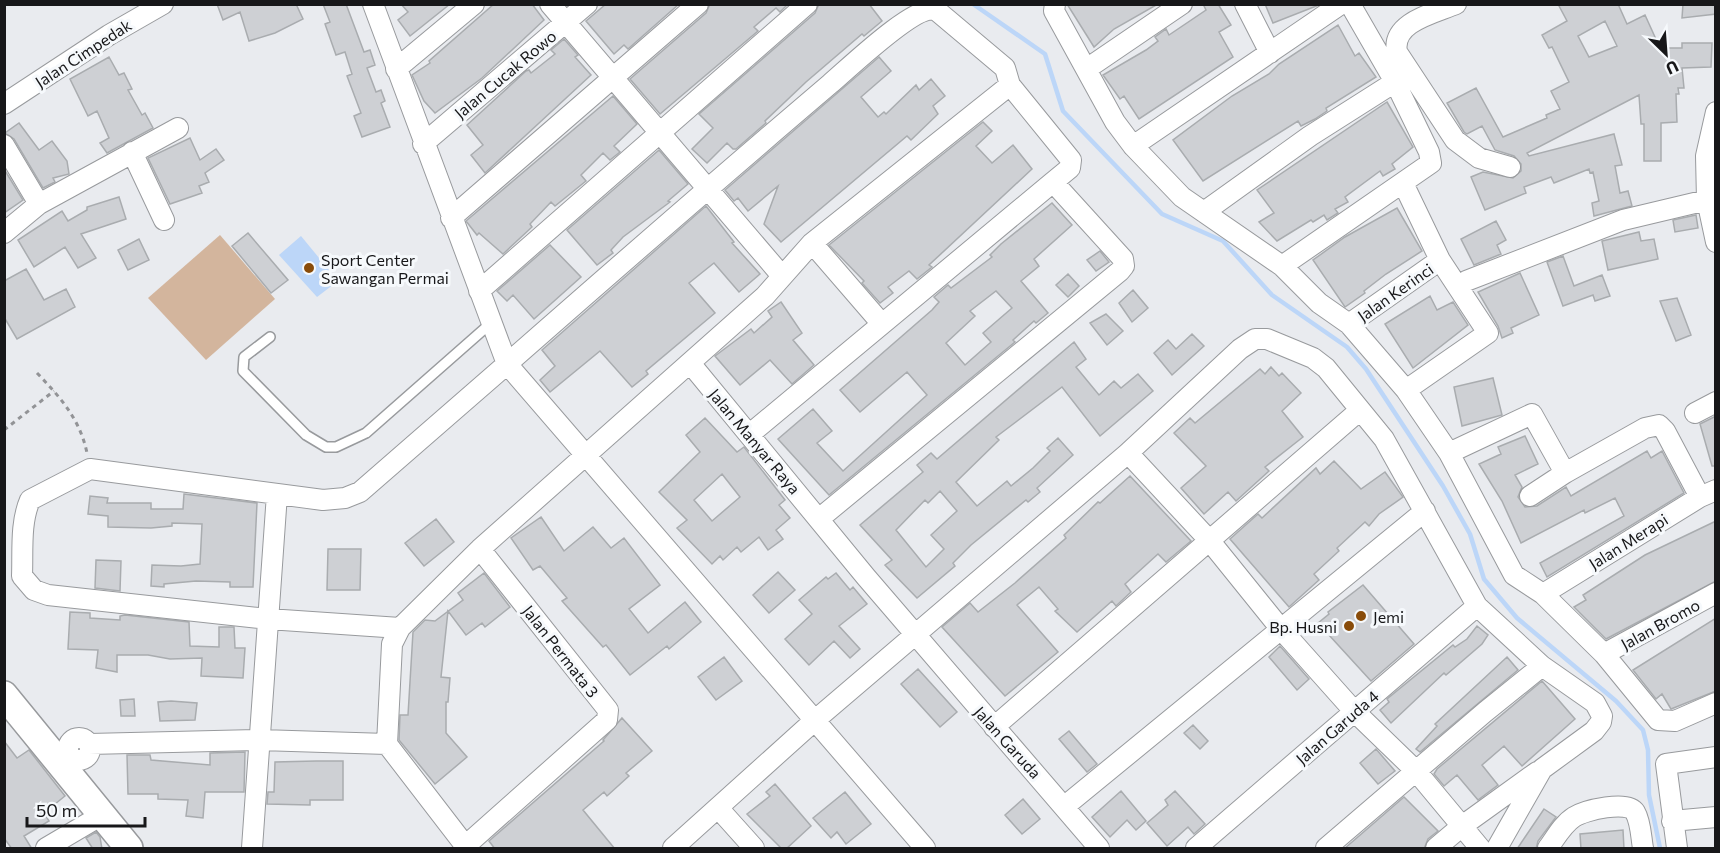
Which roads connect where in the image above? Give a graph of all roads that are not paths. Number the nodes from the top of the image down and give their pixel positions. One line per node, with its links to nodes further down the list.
1 (374, 4): 17 (street)
2 (474, 4): 17 (street)
3 (550, 4): 14 (street)
4 (587, 4): 14 (street, Jalan Cucak Rowo)
5 (698, 4): 18 (street)
6 (807, 4): 24 (street)
7 (1055, 4): 16 (street)
8 (1182, 4): 16 (street)
9 (1245, 4): 15 (street)
10 (1341, 4): 15 (street)
11 (1350, 4): 19 (street)
12 (1456, 4): 29 (street)
13 (156, 6): 21 (street, Jalan Cimpedak)
14 (566, 23): 18 (street); 25 (street, Jalan Cucak Rowo)
15 (1270, 53): 27 (street)
16 (1088, 68): 27 (street)
17 (396, 69): 25 (street)
18 (613, 78): 24 (street); 36 (street)
19 (1395, 82): 31 (street); 35 (street)
20 (1010, 85): 30 (street); 32 (street); 40 (street)
21 (4, 104)
22 (1716, 112): 33 (street)
23 (178, 128): 28 (street)
24 (660, 133): 32 (street); 45 (street)
25 (423, 144): 36 (street)
26 (4, 145): 34 (street)
27 (1133, 146): 35 (street)
28 (132, 152): 34 (street); 37 (street)
29 (1510, 167)
30 (1053, 182): 47 (street); 65 (street)
31 (1403, 183): 41 (street); 42 (street)
32 (709, 187): 43 (street); 51 (street)
33 (1707, 200): 39 (street); 44 (street)
34 (39, 204): 38 (street)
35 (1204, 212): 42 (street)
36 (451, 218): 45 (street)
37 (164, 220)
38 (4, 233)
39 (1716, 242)
40 (812, 243): 43 (street); 47 (street)
41 (1440, 260): 48 (street, Jalan Kerinci); 52 (street)
42 (1282, 266): 48 (street)
43 (782, 276): 50 (street)
44 (1466, 281)
45 (479, 291): 46 (street)
46 (491, 323): 49 (lane); 51 (street)
47 (882, 324): 56 (street)
48 (1350, 324): 52 (street)
49 (270, 337)
50 (690, 363): 56 (street, Jalan Manyar Raya); 59 (street)
51 (507, 364): 59 (street); 61 (street)
52 (1406, 390): 58 (street)
53 (1716, 402): 55 (street)
54 (1359, 411): 57 (street); 64 (street); 66 (street)
55 (1695, 413)
56 (750, 434): 65 (street, Jalan Manyar Raya)
57 (1128, 453): 66 (street); 74 (street)
58 (1449, 453): 60 (street); 68 (street)
59 (585, 455): 67 (street); 80 (street)
60 (1565, 473): 62 (street); 63 (street)
61 (277, 494): 71 (street); 71 (street)
62 (1708, 494): 68 (street, Jalan Merapi)
63 (1530, 496)
64 (1425, 511): 70 (street); 73 (street)
65 (820, 518): 74 (street, Jalan Manyar Raya)
66 (1209, 540): 73 (street); 81 (street)
67 (480, 549): 72 (street); 95 (street, Jalan Permata 3)
68 (1543, 594): 75 (street)
69 (1716, 594): 75 (street, Jalan Bromo)
70 (1477, 606): 76 (street); 79 (street, Jalan Garuda 4)
71 (268, 619): 72 (street); 82 (street)
72 (399, 628): 84 (street)
73 (1280, 628): 79 (street); 88 (street)
74 (916, 635): 80 (street); 81 (street, Jalan Garuda)
75 (1604, 654): 78 (street)
76 (1542, 666): 86 (street); 87 (street)
77 (4, 694): 90 (street)
78 (1716, 703)
79 (1354, 711): 87 (street); 102 (street, Jalan Garuda 4)
80 (814, 721): 89 (street); 101 (street)
81 (994, 727): 88 (street, Jalan Garuda)
82 (260, 740): 83 (street); 84 (street); 98 (street)
83 (89, 744)
84 (387, 744): 95 (street)
85 (1716, 757): 92 (street)
86 (1542, 769): 93 (street); 106 (street)
87 (1416, 771): 93 (street); 103 (street)
88 (1065, 806): 94 (street, Jalan Garuda)
89 (719, 809): 99 (street); 100 (street)
90 (102, 815): 96 (street); 97 (street)
91 (1716, 817): 92 (street)
92 (1672, 821): 109 (street)
93 (1462, 826): 104 (street); 105 (street)
94 (1090, 845)
95 (465, 848)
96 (46, 849)
97 (129, 849)
98 (252, 849)
99 (673, 849)
100 (754, 849)
101 (925, 849)
102 (1196, 849)
103 (1326, 849)
104 (1436, 849)
105 (1480, 849)
106 (1497, 849)
107 (1548, 849): 108 (street)
108 (1643, 849)
109 (1677, 849)

